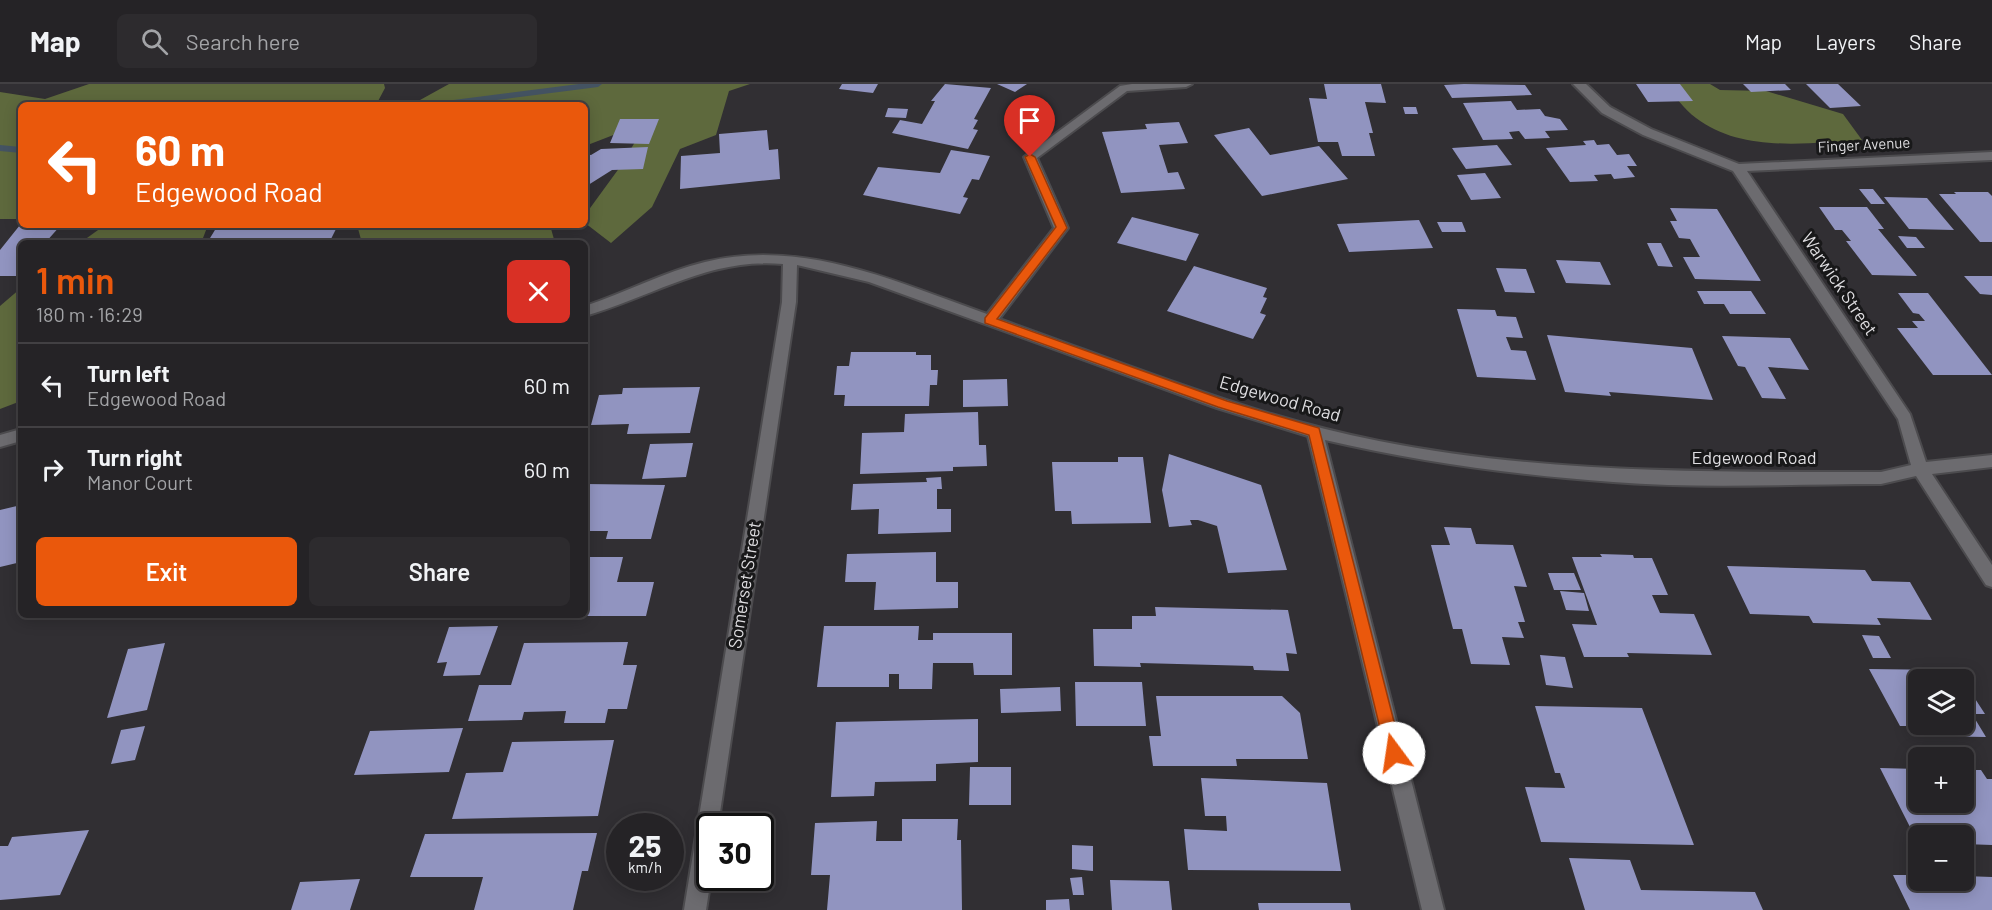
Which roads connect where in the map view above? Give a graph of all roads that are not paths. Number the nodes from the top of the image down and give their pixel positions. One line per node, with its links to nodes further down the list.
1 (1186, 84): 7 (street)
2 (1579, 84): 4 (street)
3 (1992, 156): 4 (street, Finger Avenue)
4 (1738, 168): 12 (street, Warwick Street)
5 (790, 259): 6 (street, Edgewood Road); 7 (street, Edgewood Road); 14 (street, Somerset Street)
6 (588, 310)
7 (990, 321): 8 (street, Edgewood Road)
8 (1315, 432): 12 (street, Edgewood Road); 15 (street)
9 (18, 436): 10 (street)
10 (0, 441)
11 (1992, 461): 12 (street, Edgewood Road)
12 (1920, 469): 13 (street, Warwick Street)
13 (1992, 580)
14 (695, 910)
15 (1433, 910)

